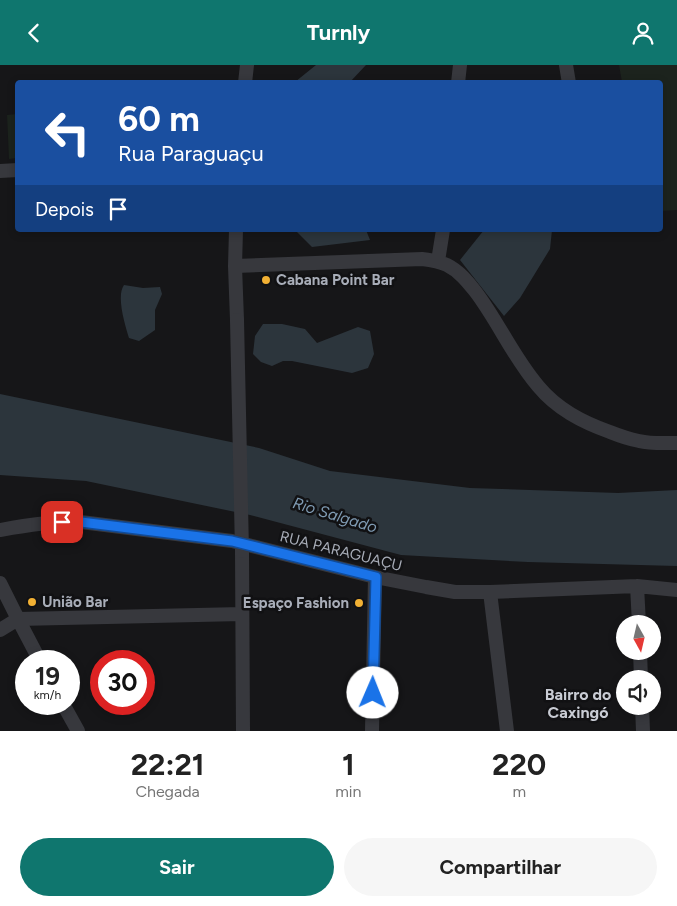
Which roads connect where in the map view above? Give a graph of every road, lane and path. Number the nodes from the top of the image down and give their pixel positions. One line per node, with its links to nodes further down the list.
1 (247, 65): 4 (street)
2 (460, 65): 5 (street)
3 (566, 65): 6 (street)
4 (245, 80)
5 (458, 80)
6 (569, 80)
7 (15, 170): 8 (street)
8 (0, 171)
9 (236, 232): 12 (street)
10 (443, 232): 11 (street)
11 (438, 261): 12 (street); 13 (street)
12 (234, 266): 20 (street, bridge)
13 (677, 443)
14 (0, 530): 15 (street, RUA PARAGUAÇU)
15 (376, 577): 19 (street, RUA PARAGUAÇU); 29 (street)
16 (0, 583): 22 (street)
17 (637, 586): 18 (street, RUA PARAGUAÇU); 19 (street, RUA PARAGUAÇU); 21 (street)
18 (677, 590)
19 (490, 592): 30 (street)
20 (242, 615): 22 (street); 28 (street)
21 (639, 615)
22 (18, 619): 23 (street); 24 (street)
23 (0, 629)
24 (34, 650)
25 (70, 715): 27 (street)
26 (642, 715): 31 (street)
27 (78, 731)
28 (243, 731)
29 (372, 731)
30 (507, 731)
31 (643, 731)

